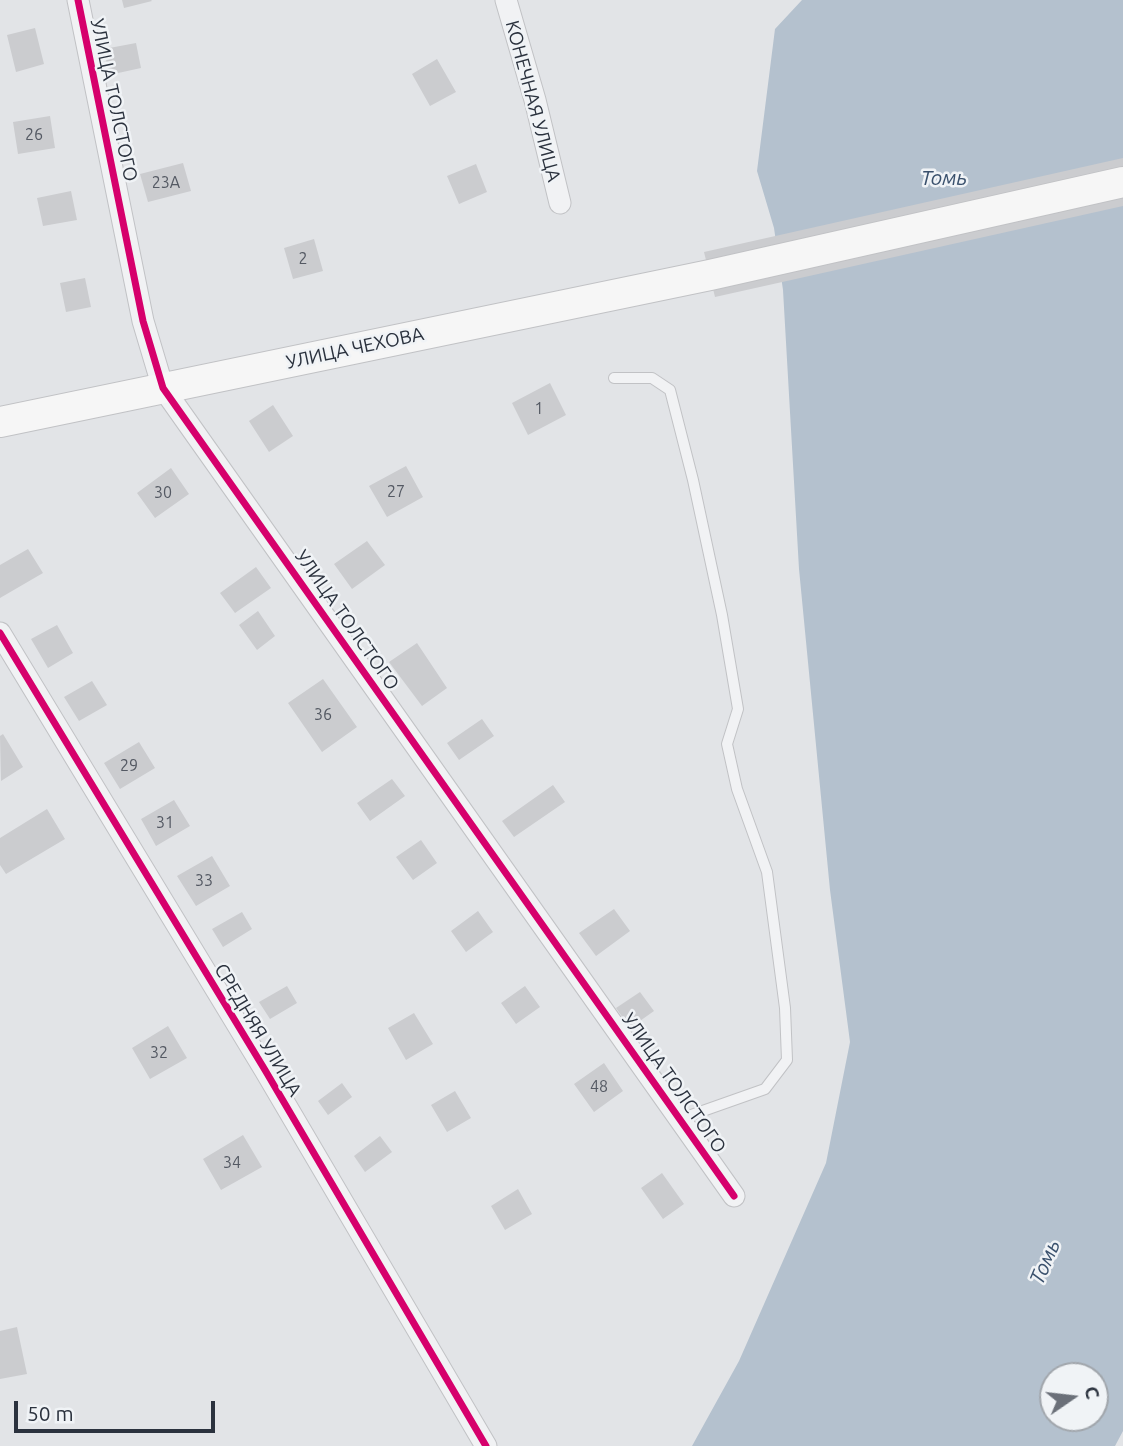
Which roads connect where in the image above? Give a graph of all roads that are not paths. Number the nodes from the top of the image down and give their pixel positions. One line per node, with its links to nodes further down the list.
1 (78, 0): 6 (street, УЛИЦА ТОЛСТОГО)
2 (506, 0): 4 (street, КОНЕЧНАЯ УЛИЦА)
3 (1123, 182): 6 (main road, УЛИЦА ЧЕХОВА)
4 (560, 203)
5 (614, 378): 9 (lane)
6 (163, 388): 7 (main road, УЛИЦА ЧЕХОВА); 9 (street, УЛИЦА ТОЛСТОГО)
7 (0, 422)
8 (0, 633): 11 (street, СРЕДНЯЯ УЛИЦА)
9 (680, 1119): 10 (street, УЛИЦА ТОЛСТОГО)
10 (734, 1196)
11 (486, 1446)

